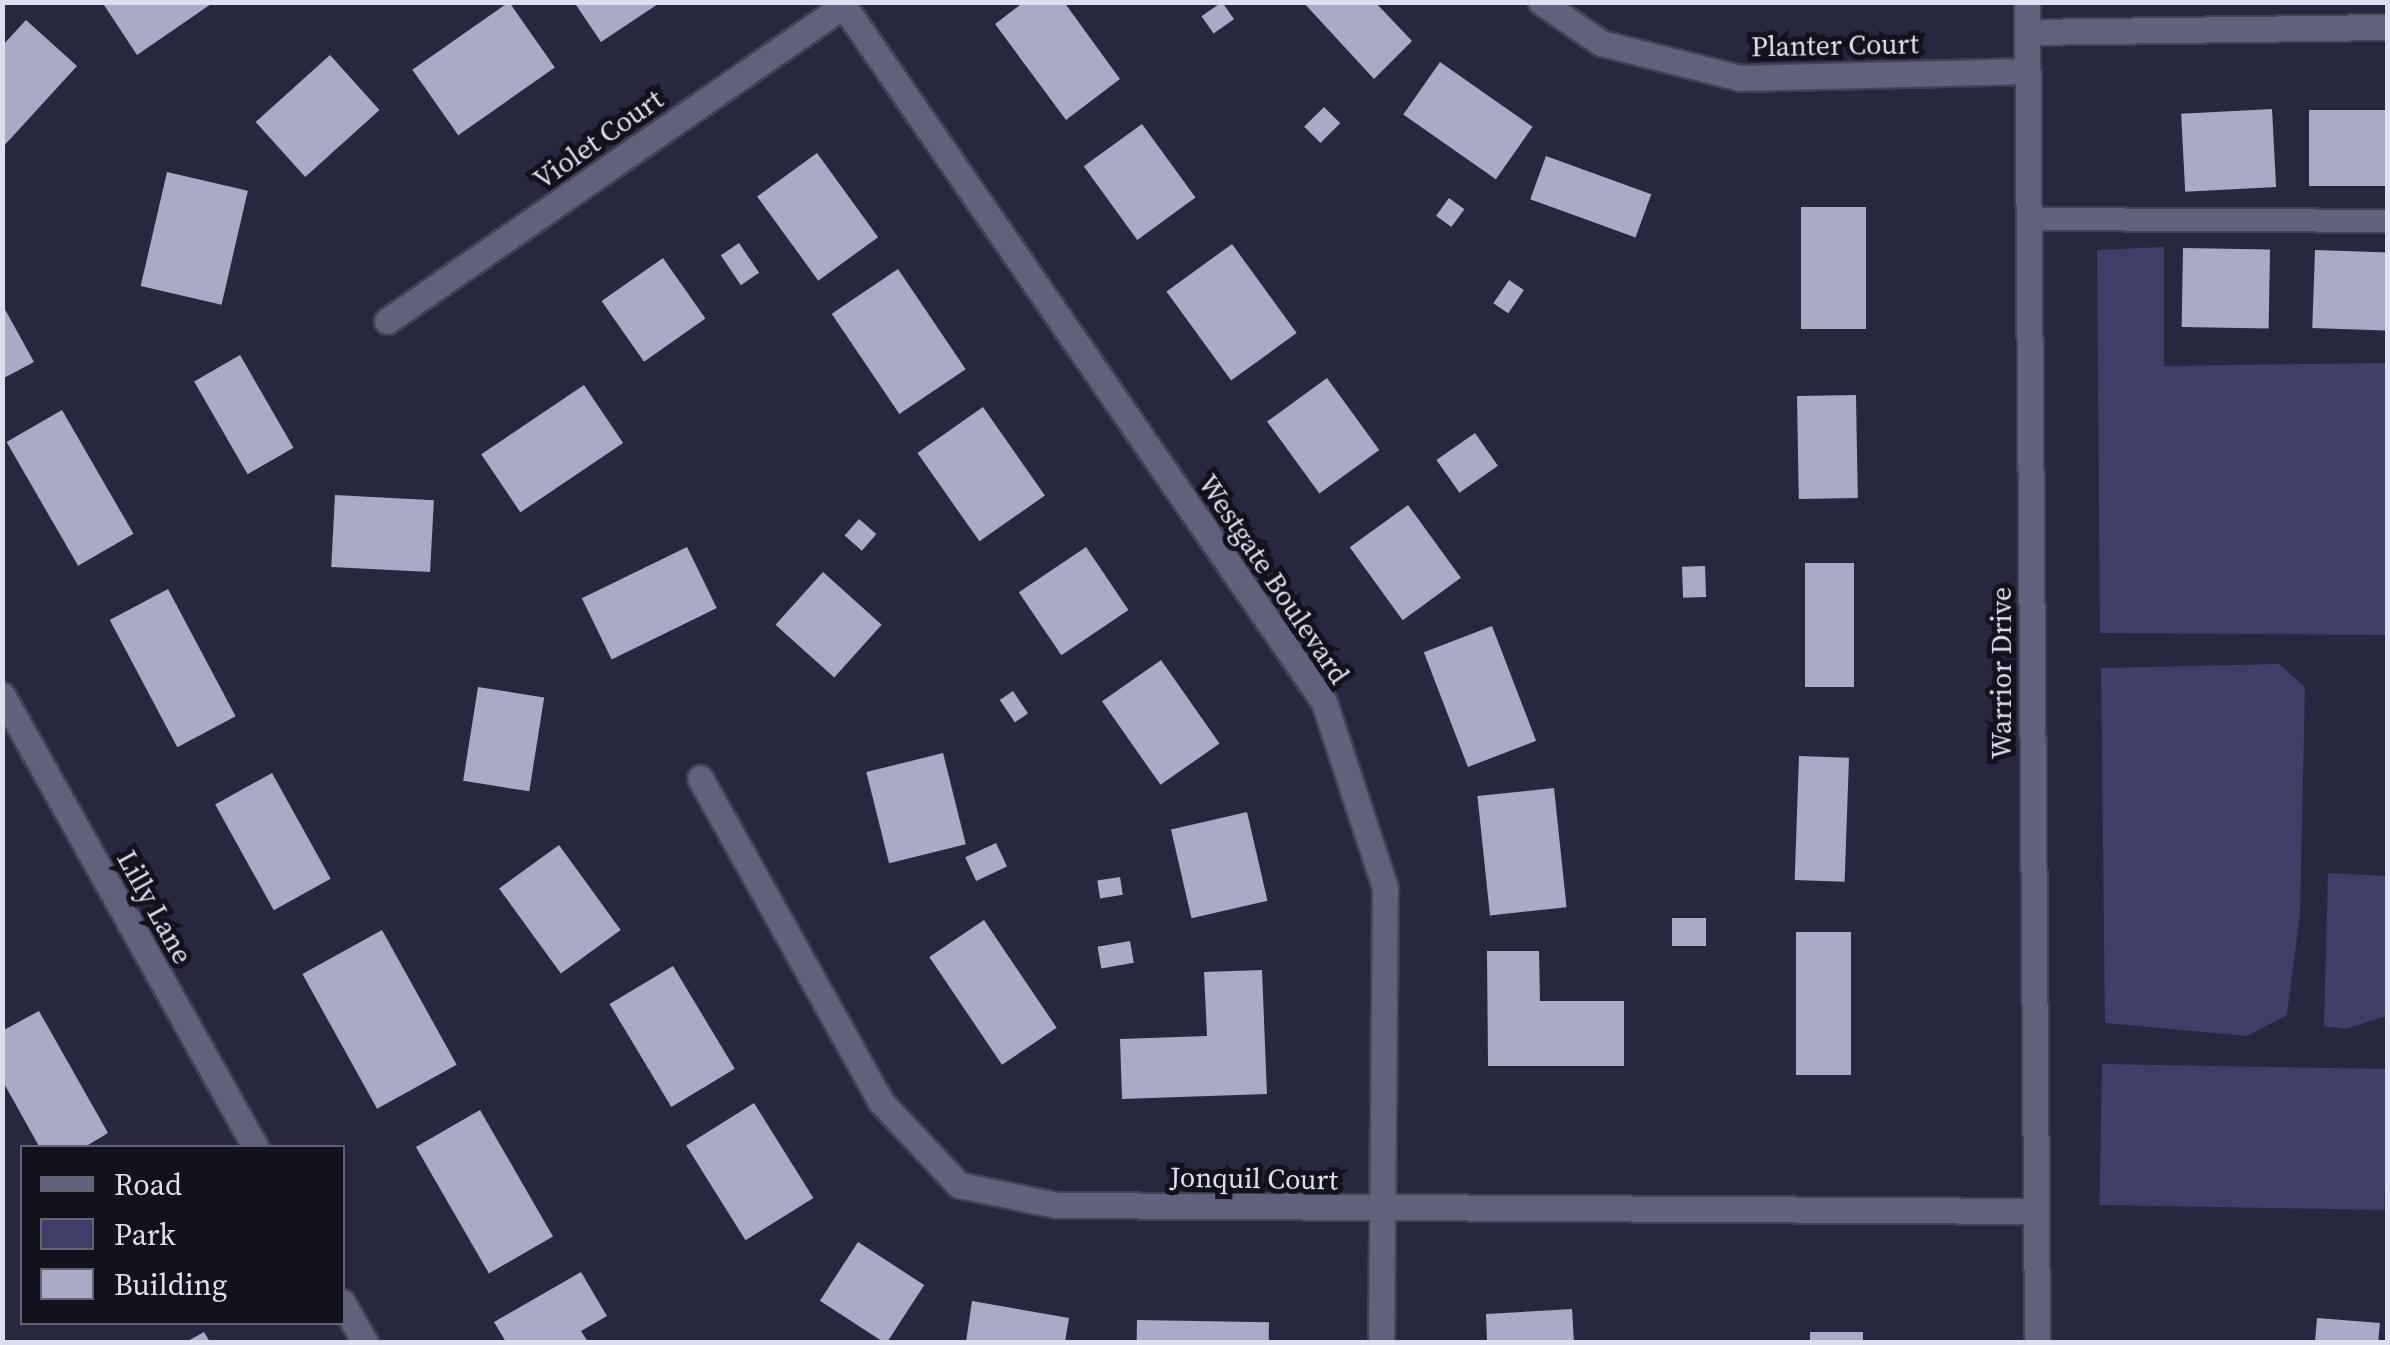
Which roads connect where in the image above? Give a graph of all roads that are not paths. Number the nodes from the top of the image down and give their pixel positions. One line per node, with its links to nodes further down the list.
1 (1541, 2): 6 (street, Planter Court)
2 (2028, 2): 5 (street, Warrior Drive)
3 (842, 4): 9 (street, Violet Court); 14 (street, Westgate Boulevard)
4 (2388, 27): 5 (street)
5 (2027, 32): 6 (street, Warrior Drive)
6 (2027, 70): 7 (street, Warrior Drive)
7 (2028, 219): 8 (lane); 13 (street, Warrior Drive)
8 (2388, 221)
9 (387, 321)
10 (2, 695): 12 (street, Lilly Lane)
11 (700, 778): 14 (street, Jonquil Court)
12 (254, 1145)
13 (2035, 1210): 14 (street, Jonquil Court); 18 (street, Warrior Drive)
14 (1386, 1211): 17 (street, Westgate Boulevard)
15 (345, 1307): 16 (street)
16 (365, 1342)
17 (1381, 1342)
18 (2037, 1342)

